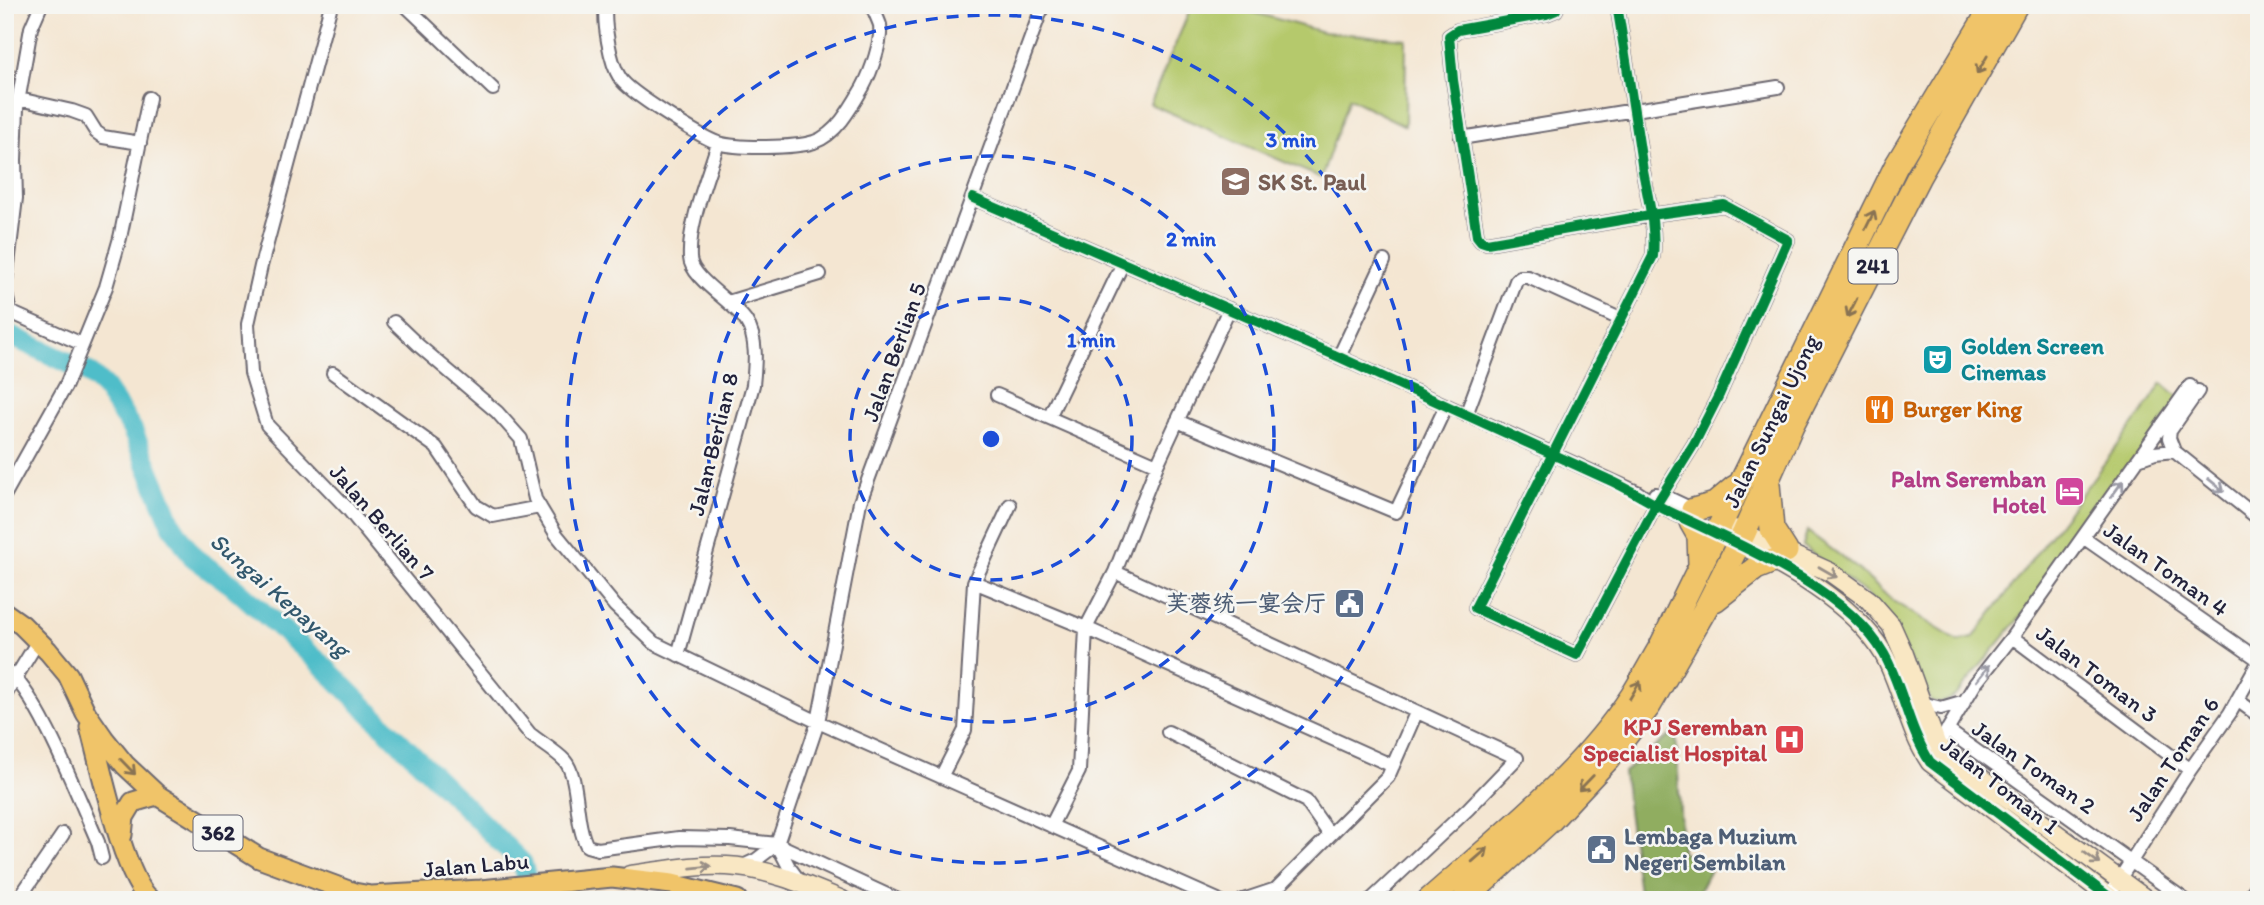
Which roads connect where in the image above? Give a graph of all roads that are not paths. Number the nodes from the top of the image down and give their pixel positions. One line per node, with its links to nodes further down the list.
1 (41, 5): 16 (street)
2 (331, 5): 86 (street, Jalan Berlian 7)
3 (405, 5): 14 (street)
4 (606, 5): 20 (street)
5 (872, 5): 20 (street)
6 (1043, 5): 21 (street, Jalan Berlian 5)
7 (1545, 5): 8 (street)
8 (1558, 5): 9 (street); 18 (street)
9 (1563, 5)
10 (1617, 5): 17 (street)
11 (1993, 5): 43 (highway, Jalan Sungai Ujong / 241, one-way to 11)
12 (2016, 5): 44 (highway, Jalan Sungai Ujong / 241, one-way to 44)
13 (1778, 87): 17 (street)
14 (493, 89)
15 (149, 98): 19 (street)
16 (19, 99): 19 (street); 26 (street)
17 (1634, 110): 18 (street); 22 (street)
18 (1461, 138): 22 (street)
19 (140, 143): 31 (street)
20 (719, 143): 27 (street, Jalan Berlian 8)
21 (973, 198): 24 (street); 73 (street, Jalan Berlian 5)
22 (1650, 215): 29 (street); 46 (street)
23 (1384, 261): 32 (street)
24 (1123, 263): 28 (street); 37 (street)
25 (820, 274): 27 (street)
26 (5, 290): 31 (street)
27 (728, 302): 63 (street, Jalan Berlian 8)
28 (1229, 309): 32 (street); 38 (street)
29 (1620, 319): 36 (street); 40 (street)
30 (394, 322): 48 (street)
31 (80, 347): 45 (street)
32 (1339, 357): 35 (street)
33 (333, 373): 48 (street)
34 (997, 395): 37 (street)
35 (1446, 406): 36 (street); 38 (street)
36 (1466, 415): 40 (street)
37 (1049, 417): 42 (street)
38 (1177, 421): 42 (street)
39 (2174, 451): 41 (street); 41 (street, Jalan Toman 1); 50 (street, one-way to 50)
40 (1552, 453): 46 (street); 46 (street)
41 (2138, 459): 52 (street, Jalan Toman 1, one-way to 41)
42 (1157, 465): 56 (street)
43 (1741, 481): 49 (highway); 51 (highway, Jalan Sungai Ujong / 241)
44 (1768, 481): 53 (highway, Jalan Sungai Ujong / 241); 54 (highway)
45 (5, 494)
46 (1659, 500): 49 (street)
47 (1010, 505): 57 (street)
48 (540, 507): 63 (street)
49 (1692, 516): 51 (street); 55 (highway)
50 (2259, 519)
51 (1719, 528): 53 (street, Jalan Toman 1); 55 (highway, Jalan Sungai Ujong / 241)
52 (2083, 537): 61 (street, Jalan Toman 1); 64 (street, Jalan Toman 4)
53 (1741, 539): 54 (street, Jalan Toman 1); 58 (highway, Jalan Sungai Ujong / 241)
54 (1779, 556): 58 (highway); 69 (street, Jalan Toman 1, one-way to 69); 75 (street, Jalan Toman 1)
55 (1700, 568): 103 (highway, Jalan Sungai Ujong / 241, one-way to 55)
56 (1115, 572): 60 (street); 71 (street)
57 (974, 582): 60 (street); 78 (street)
58 (1707, 606): 104 (highway, Jalan Sungai Ujong / 241, one-way to 104)
59 (5, 612): 62 (main road, Jalan Labu / 362)
60 (1086, 628): 76 (street); 82 (street)
61 (2012, 637): 68 (street, Jalan Toman 1, one-way to 61); 77 (street, Jalan Toman 3)
62 (38, 641): 65 (street); 70 (main road, Jalan Labu / 362)
63 (678, 655): 73 (street)
64 (2259, 661): 67 (street, Jalan Toman 6)
65 (11, 672): 66 (street); 87 (street)
66 (5, 695)
67 (2237, 700): 72 (street); 77 (street, Jalan Toman 6)
68 (1965, 701): 69 (street); 75 (street, Jalan Toman 1)
69 (1922, 702): 75 (street, Jalan Toman 1)
70 (86, 713): 81 (main road, Jalan Labu / 362, one-way to 81); 85 (main road, Jalan Labu / 362)
71 (1416, 713): 76 (street); 102 (street)
72 (2259, 716)
73 (818, 722): 78 (street); 86 (street, Jalan Berlian 5)
74 (1168, 732): 84 (street)
75 (1938, 746): 79 (street, Jalan Toman 2); 80 (street, Jalan Toman 1); 94 (street, Jalan Toman 1)
76 (1393, 766): 84 (street)
77 (2190, 770): 88 (street, Jalan Toman 6)
78 (941, 776): 82 (street)
79 (2010, 776): 80 (street); 88 (street, Jalan Toman 2)
80 (2000, 792): 91 (street, Jalan Toman 1, one-way to 91)
81 (157, 795): 85 (main road); 90 (main road, Jalan Labu / 362)
82 (1051, 826): 100 (street)
83 (63, 834): 95 (street)
84 (1330, 835): 101 (street)
85 (121, 840): 96 (main road, Jalan Labu / 362)
86 (777, 844): 89 (street); 92 (street); 99 (street)
87 (102, 858)
88 (2131, 862): 91 (street, Jalan Toman 6); 106 (street, Jalan Toman 2)
89 (741, 867): 90 (street, Jalan Labu / 362, one-way to 89); 92 (street, Jalan Labu / 362)
90 (612, 877): 97 (main road)
91 (2120, 879): 94 (street, Jalan Toman 6); 105 (street, Jalan Toman 1)
92 (801, 883): 98 (street, Jalan Labu / 362)
93 (2259, 883): 107 (street)
94 (2109, 899)
95 (18, 900)
96 (151, 900)
97 (737, 900)
98 (842, 900)
99 (898, 900)
100 (1218, 900)
101 (1243, 900)
102 (1371, 900)
103 (1429, 900)
104 (1464, 900)
105 (2147, 900)
106 (2185, 900)
107 (2247, 900)

